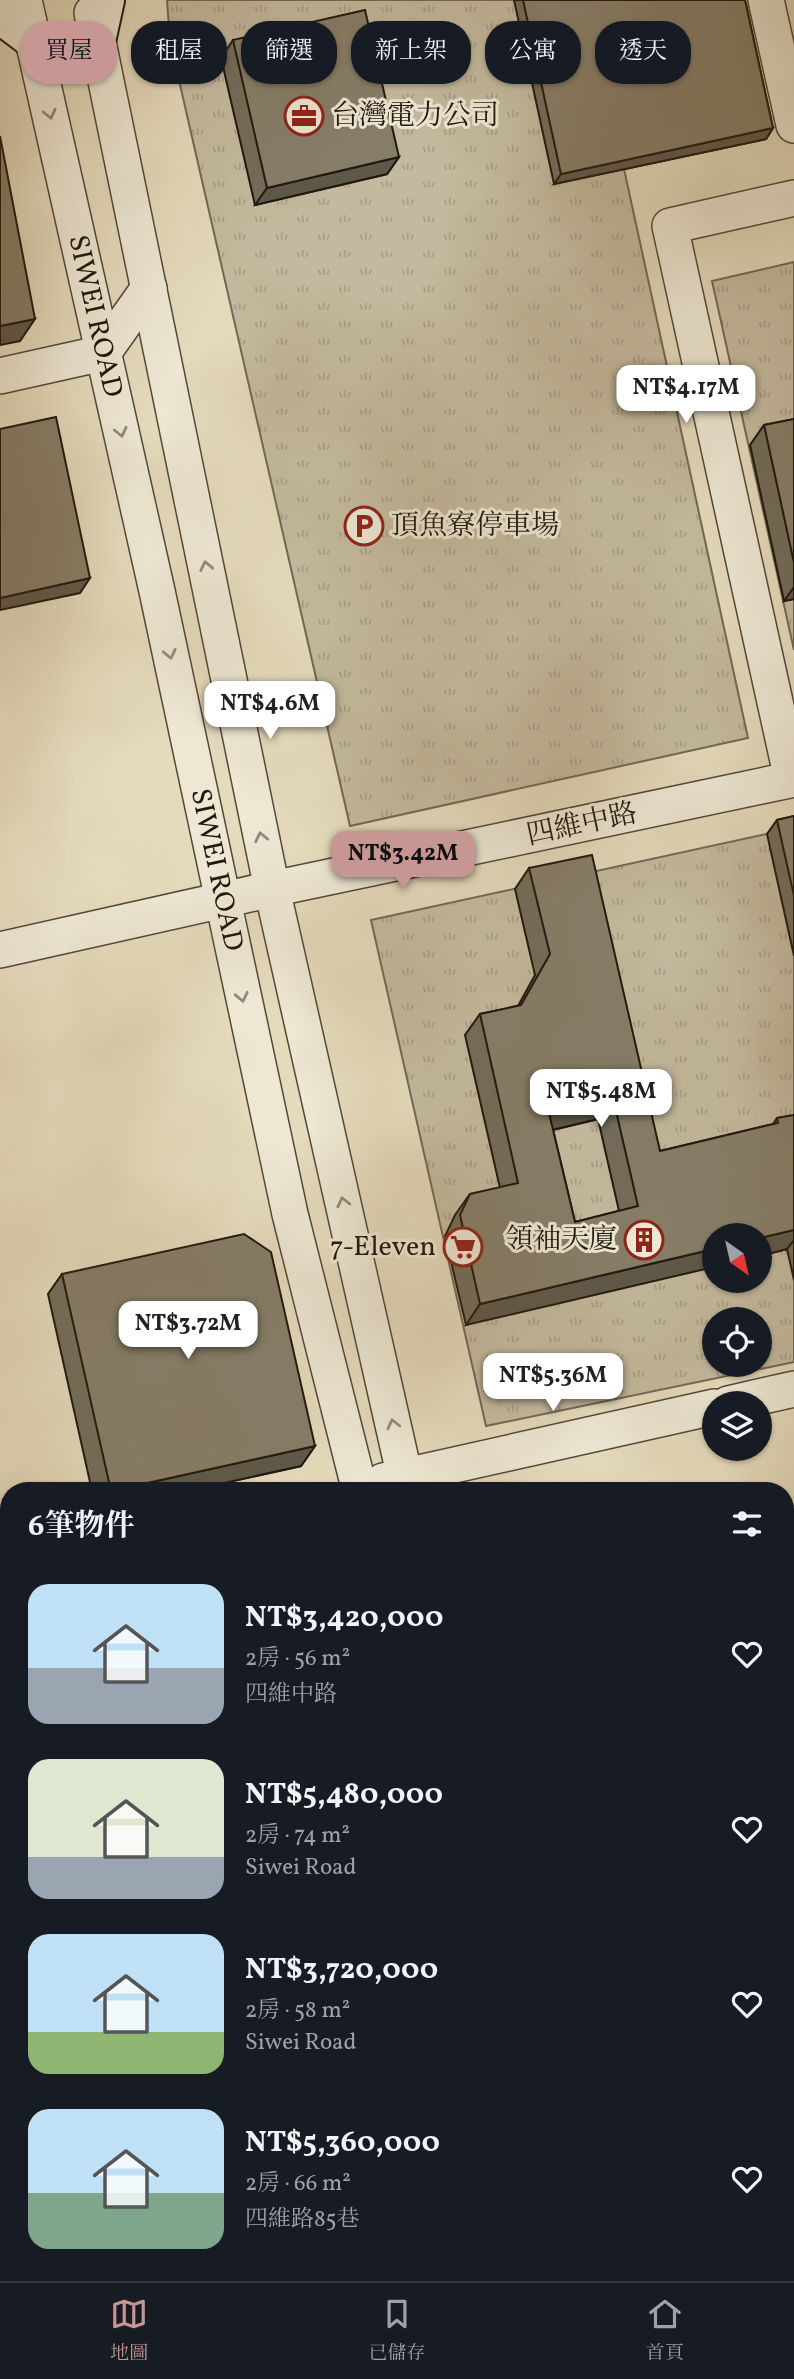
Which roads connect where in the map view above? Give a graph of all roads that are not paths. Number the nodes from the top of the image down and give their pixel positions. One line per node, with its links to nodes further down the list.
1 (24, 0): 6 (street, SIWEI ROAD)
2 (90, 0): 7 (street, SIWEI ROAD)
3 (105, 0): 8 (street)
4 (766, 0): 12 (street)
5 (0, 14): 9 (street)
6 (28, 21)
7 (93, 21)
8 (100, 21)
9 (21, 30)
10 (42, 84): 15 (street, SIWEI ROAD, one-way to 15)
11 (105, 84): 14 (street, SIWEI ROAD)
12 (794, 125)
13 (794, 198): 17 (street)
14 (149, 288): 15 (street); 18 (street, SIWEI ROAD, one-way to 14)
15 (103, 353): 16 (street); 19 (street, SIWEI ROAD, one-way to 19)
16 (0, 376)
17 (793, 779): 18 (street, 四維中路)
18 (272, 889): 19 (street, 四維中路); 25 (street, SIWEI ROAD, one-way to 18)
19 (221, 902): 20 (street, 四維中路); 24 (street, SIWEI ROAD, one-way to 24)
20 (0, 950)
21 (794, 1389): 22 (street)
22 (772, 1394)
23 (702, 1409): 26 (street)
24 (353, 1482)
25 (406, 1482)
26 (410, 1482)

